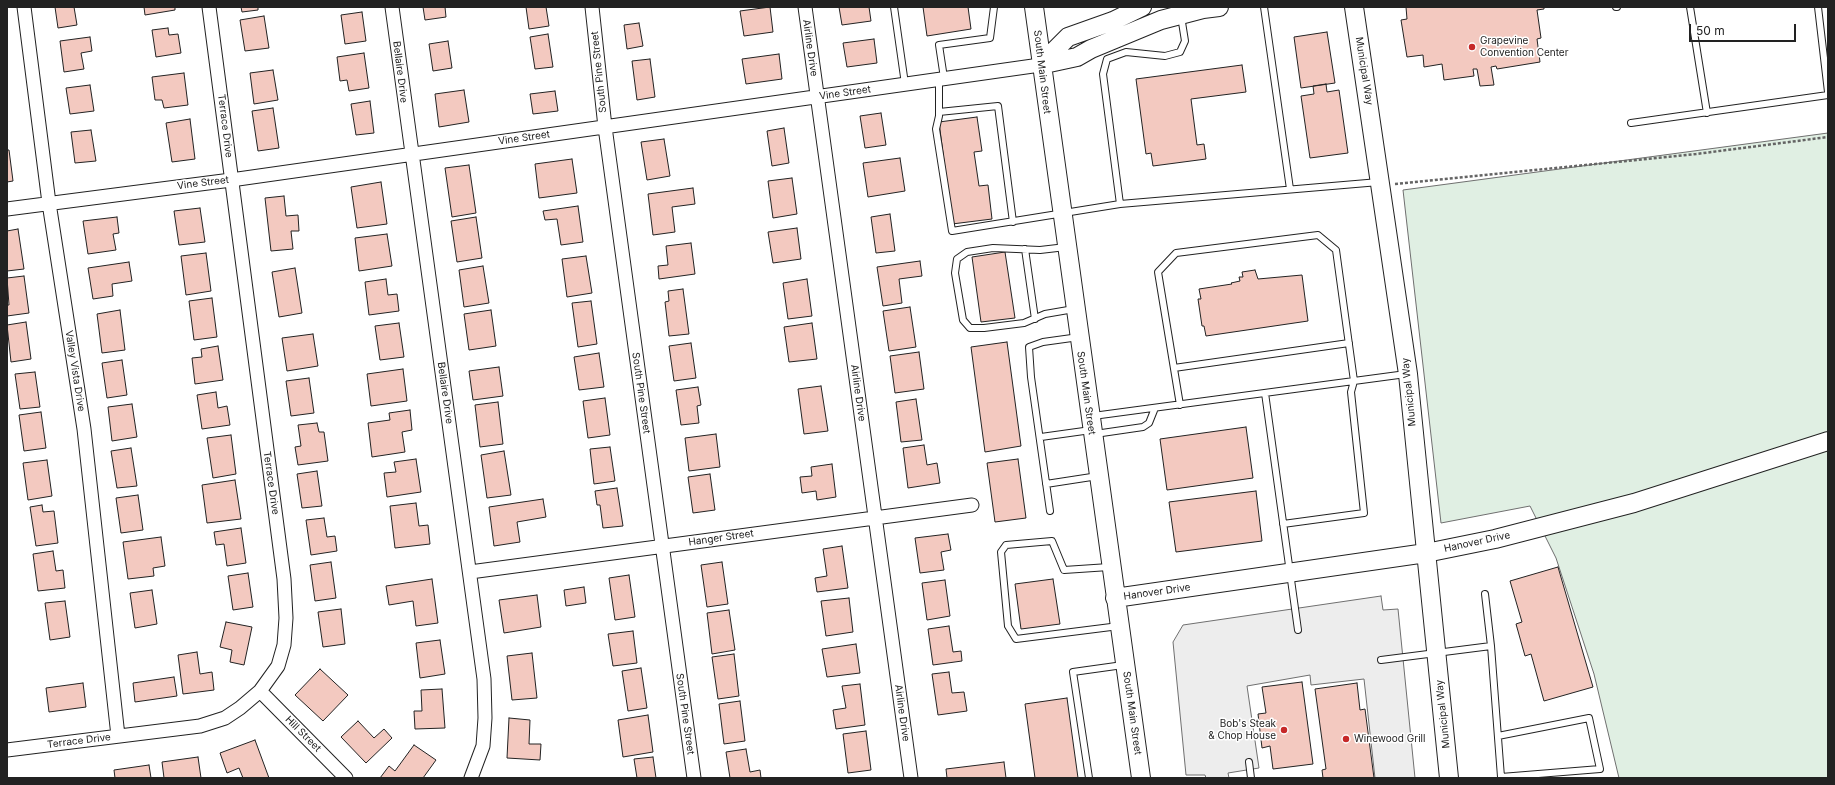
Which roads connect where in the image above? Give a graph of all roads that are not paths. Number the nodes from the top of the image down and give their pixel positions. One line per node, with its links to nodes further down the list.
1 (24, 7): 29 (street, Valley Vista Drive)
2 (209, 7): 26 (street, Terrace Drive)
3 (392, 7): 25 (street, Bellaire Drive)
4 (592, 7): 24 (street, South Pine Street)
5 (805, 7): 20 (street, Airline Drive)
6 (894, 7): 18 (lane)
7 (994, 7): 17 (lane)
8 (1034, 7): 16 (street, South Main Street)
9 (1142, 7): 16 (street)
10 (1219, 7): 15 (street, Vine Street)
11 (1264, 7): 28 (lane)
12 (1354, 7): 27 (street, Municipal Way)
13 (1690, 7): 22 (lane)
14 (1818, 7): 19 (lane)
15 (1181, 14): 16 (street, Vine Street); 30 (lane)
16 (1040, 65): 17 (street, Vine Street); 32 (street, South Main Street)
17 (941, 79): 18 (street, Vine Street); 21 (lane)
18 (905, 84): 20 (street, Vine Street)
19 (1828, 94): 22 (lane)
20 (817, 97): 24 (street, Vine Street); 53 (street, Airline Drive)
21 (939, 112): 33 (lane); 33 (lane)
22 (1707, 113): 23 (lane)
23 (1631, 123)
24 (605, 127): 25 (street, Vine Street); 55 (street, South Pine Street)
25 (411, 154): 26 (street, Vine Street); 58 (street, Bellaire Drive)
26 (231, 180): 29 (street, Vine Street); 68 (street, Terrace Drive)
27 (1388, 183): 28 (lane); 41 (street, Municipal Way)
28 (1290, 189): 30 (lane)
29 (49, 203): 31 (street, Vine Street); 69 (street, Valley Vista Drive)
30 (1120, 204): 32 (lane)
31 (7, 208)
32 (1061, 212): 33 (lane); 34 (street, South Main Street)
33 (1013, 222)
34 (1066, 247): 35 (lane); 36 (street, South Main Street)
35 (1025, 249): 37 (lane); 37 (lane)
36 (1075, 309): 37 (lane); 38 (street, South Main Street)
37 (1035, 319)
38 (1079, 337): 46 (street, South Main Street); 47 (lane)
39 (1349, 343): 40 (lane); 40 (lane); 42 (lane)
40 (1174, 368): 44 (lane)
41 (1408, 374): 42 (lane); 56 (street, Municipal Way)
42 (1354, 382): 43 (lane); 54 (lane)
43 (1265, 393): 44 (lane); 54 (lane)
44 (1180, 405): 45 (lane)
45 (1155, 408): 46 (lane); 46 (lane)
46 (1091, 427): 47 (lane); 49 (street, South Main Street)
47 (1041, 437): 50 (lane)
48 (1828, 441): 56 (street, Hanover Drive)
49 (1098, 476): 50 (lane); 57 (street, South Main Street)
50 (1046, 484): 52 (lane)
51 (972, 504): 53 (street, Hanger Street)
52 (1050, 511)
53 (875, 518): 55 (street, Hanger Street); 76 (street, Airline Drive)
54 (1283, 524): 59 (lane)
55 (662, 546): 58 (street, Hanger Street); 75 (street, South Pine Street)
56 (1426, 553): 59 (street, Hanover Drive); 65 (street, Municipal Way)
57 (1111, 567): 61 (street, South Main Street); 62 (lane)
58 (470, 572): 74 (street, Bellaire Drive)
59 (1290, 573): 61 (street, Hanover Drive); 63 (lane)
60 (1485, 594): 64 (lane)
61 (1115, 598): 62 (street, South Main Street)
62 (1119, 626): 67 (street, South Main Street)
63 (1298, 630)
64 (1491, 646): 65 (lane); 70 (lane)
65 (1436, 652): 66 (lane); 80 (street, Municipal Way)
66 (1381, 660)
67 (1125, 664): 77 (lane); 78 (street, South Main Street)
68 (260, 691): 69 (street, Terrace Drive); 73 (street, Hill Street)
69 (118, 736): 71 (street, Terrace Drive)
70 (1498, 736): 70 (lane)
71 (7, 750)
72 (1250, 762): 79 (lane)
73 (346, 778)
74 (471, 778)
75 (694, 778)
76 (911, 778)
77 (1089, 778)
78 (1141, 778)
79 (1251, 778)
80 (1449, 778)

